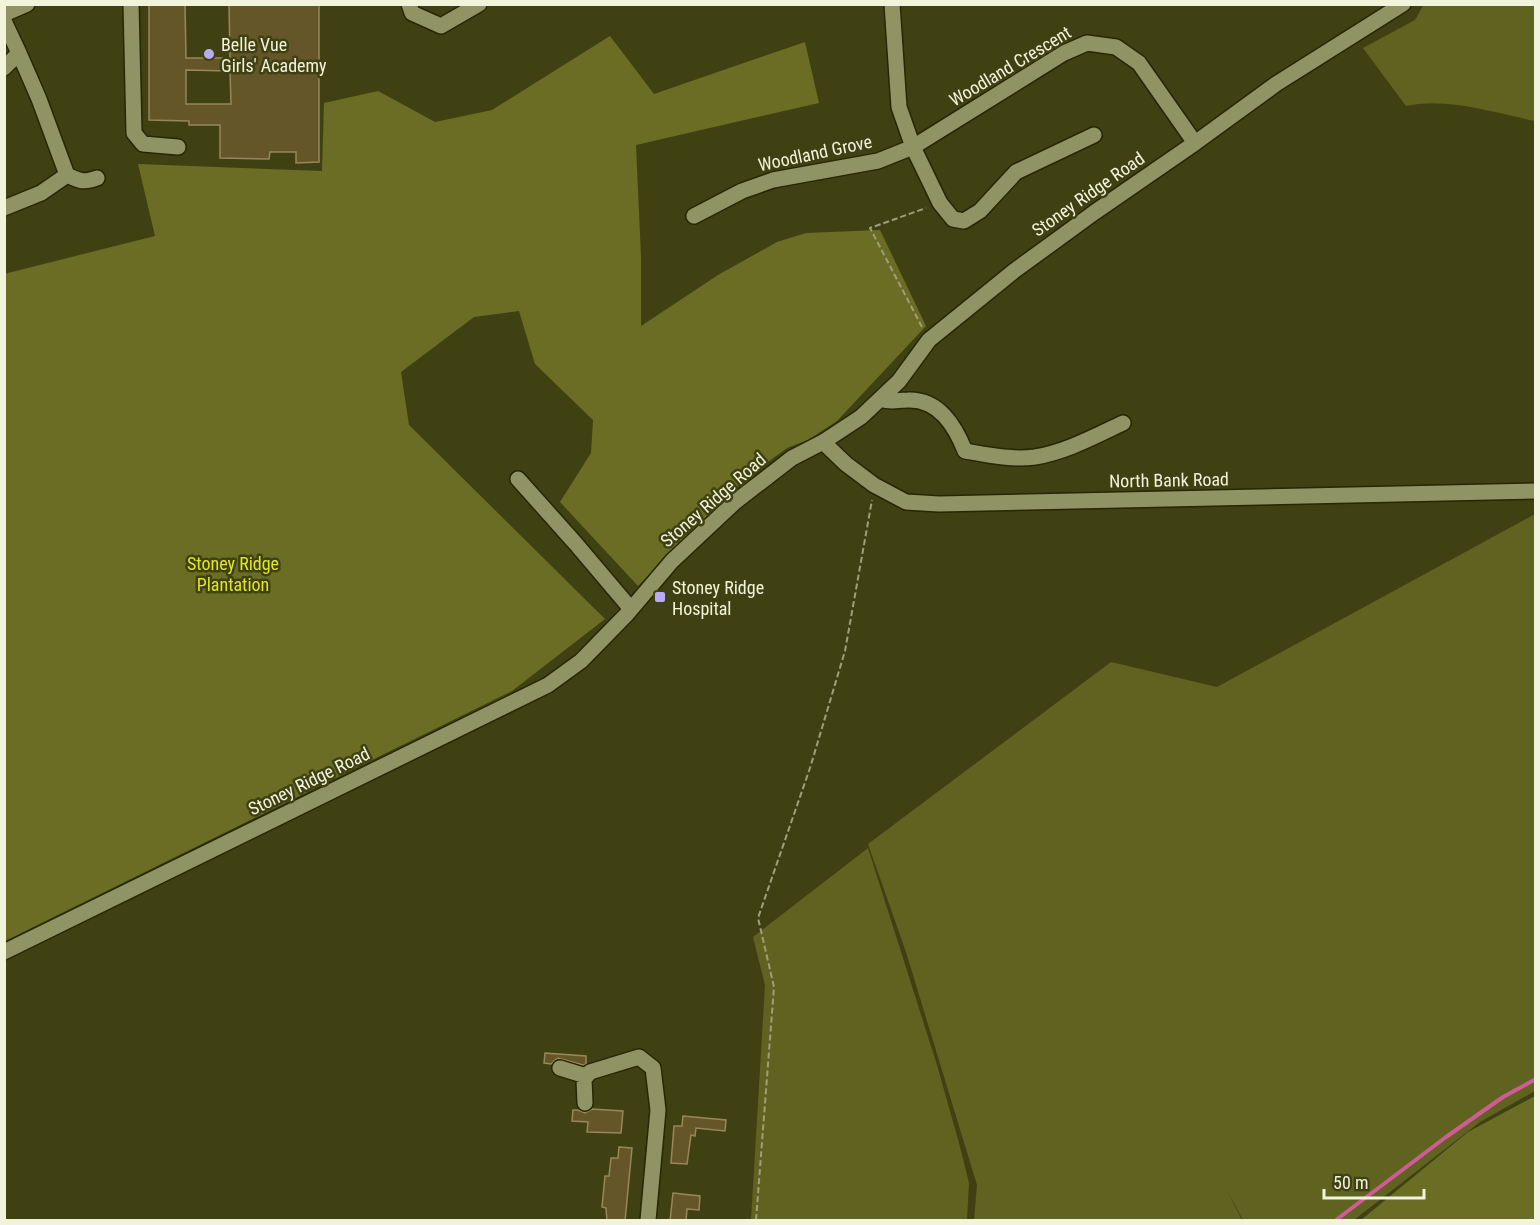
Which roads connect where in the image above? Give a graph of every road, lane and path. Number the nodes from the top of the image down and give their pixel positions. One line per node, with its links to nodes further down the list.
1 (27, 4): 7 (street)
2 (131, 4): 13 (street)
3 (410, 4): 4 (street)
4 (479, 4)
5 (892, 4): 14 (street)
6 (1403, 4): 12 (street, Stoney Ridge Road)
7 (4, 14)
8 (4, 21): 9 (street)
9 (19, 53): 10 (street); 15 (street)
10 (4, 68)
11 (1094, 135): 17 (street)
12 (1195, 143): 14 (street, Woodland Crescent); 20 (street, Stoney Ridge Road)
13 (178, 147)
14 (913, 147): 17 (street); 19 (street, Woodland Grove)
15 (67, 175): 16 (street); 18 (street)
16 (97, 178)
17 (940, 203): 20 (path)
18 (4, 208)
19 (694, 216)
20 (929, 340): 21 (street, Stoney Ridge Road)
21 (880, 399): 22 (street); 23 (street, Stoney Ridge Road)
22 (1123, 423)
23 (823, 442): 25 (street, North Bank Road); 27 (street, Stoney Ridge Road)
24 (518, 479): 27 (street)
25 (874, 485): 26 (street, North Bank Road); 33 (path)
26 (1536, 491)
27 (631, 609): 28 (street, Stoney Ridge Road)
28 (4, 952)
29 (560, 1068): 30 (street)
30 (586, 1076): 31 (street); 32 (street)
31 (585, 1103)
32 (648, 1221)
33 (756, 1221)

